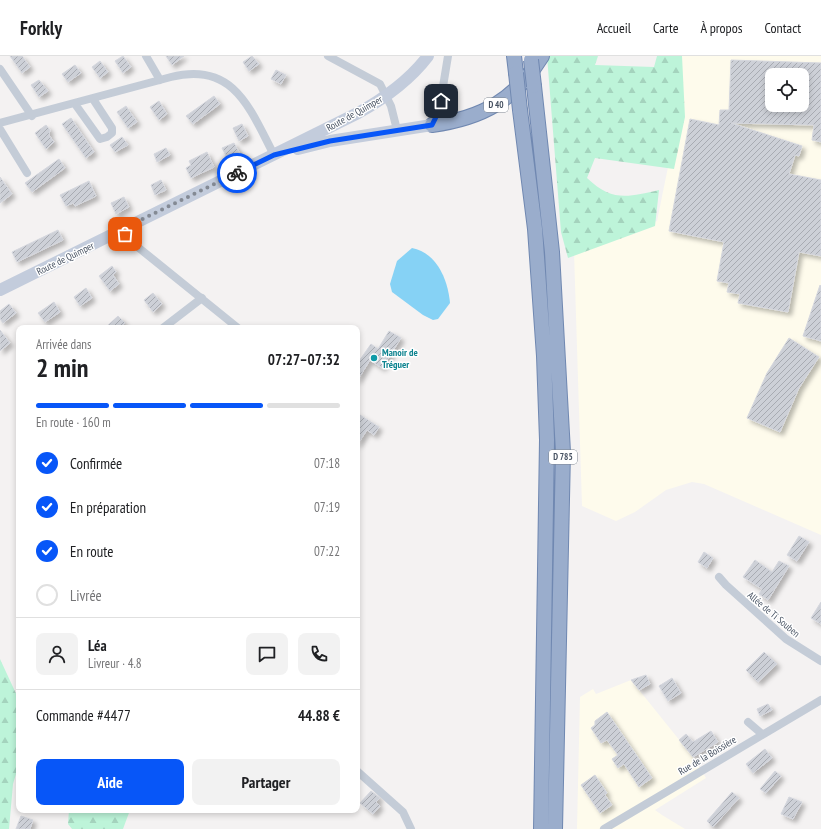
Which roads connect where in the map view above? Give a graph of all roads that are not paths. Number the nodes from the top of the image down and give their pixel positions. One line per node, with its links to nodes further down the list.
1 (146, 56): 8 (street)
2 (328, 56): 9 (street)
3 (428, 56): 9 (main road, D 40)
4 (448, 56): 14 (street)
5 (514, 56): 31 (highway, D 785, bridge)
6 (535, 57): 14 (highway, D 40); 32 (highway, D 785, bridge)
7 (0, 69): 12 (street)
8 (160, 80): 10 (street); 17 (street)
9 (386, 96): 16 (street); 17 (main road, Route de Quimper / D 40)
10 (93, 99): 11 (street); 11 (street)
11 (75, 104): 12 (street)
12 (32, 116): 13 (street)
13 (0, 124)
14 (432, 125): 16 (main road, D 40)
15 (0, 129): 18 (street)
16 (397, 130): 17 (main road, D 40)
17 (274, 155): 19 (main road, Route de Quimper / D 40)
18 (28, 173)
19 (122, 229): 20 (main road, Route de Quimper / D 40); 21 (street)
20 (0, 290)
21 (202, 298): 22 (street); 23 (street)
22 (168, 325)
23 (234, 325)
24 (719, 577): 25 (street, Allée de Ti Souben)
25 (821, 661)
26 (821, 700): 28 (street, Rue de la Boissière)
27 (748, 722): 28 (street)
28 (762, 734): 33 (street, Rue de la Boissière)
29 (360, 774): 30 (street)
30 (411, 829)
31 (540, 829)
32 (555, 829)
33 (604, 829)

